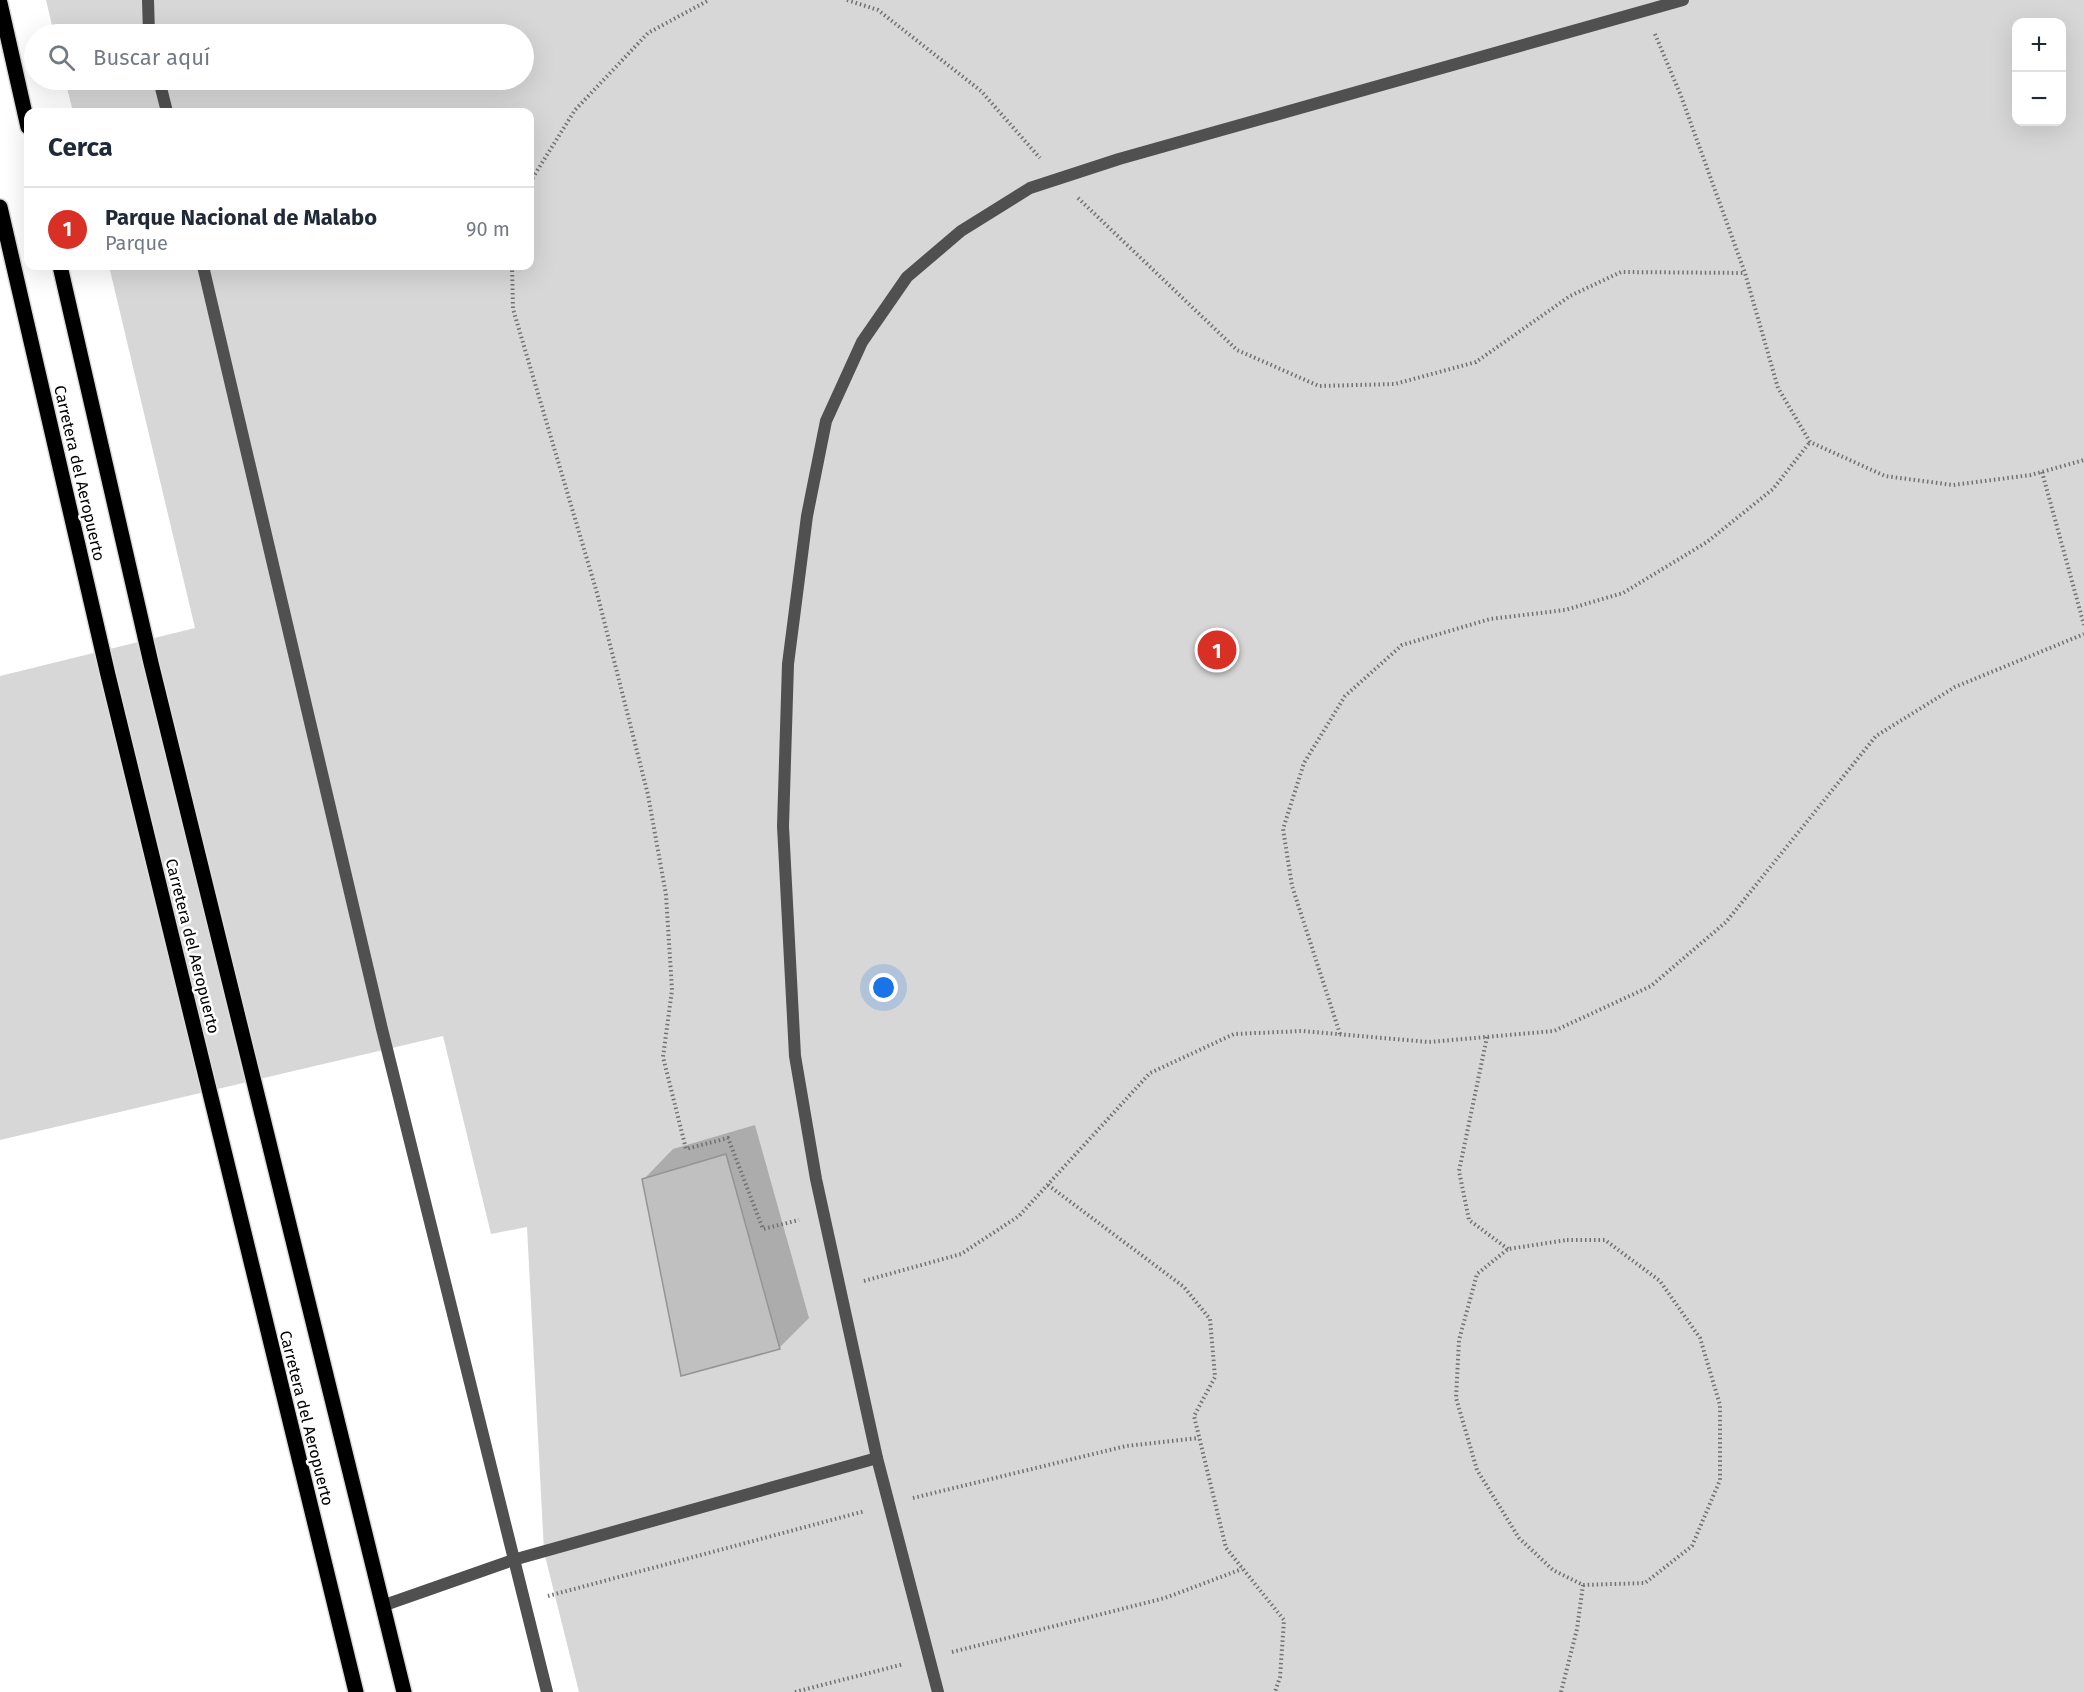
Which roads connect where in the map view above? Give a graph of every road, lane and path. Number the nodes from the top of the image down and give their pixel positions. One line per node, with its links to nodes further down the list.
1 (148, 0): 7 (lane)
2 (709, 0): 11 (path)
3 (848, 0): 12 (path)
4 (1683, 0): 6 (lane)
5 (0, 3): 10 (main road)
6 (1645, 11): 12 (lane); 17 (path)
7 (149, 24)
8 (162, 90): 9 (lane)
9 (166, 108)
10 (24, 109)
11 (534, 176)
12 (1059, 179): 17 (path); 26 (lane)
13 (0, 207): 38 (main road, Carretera del Aeropuerto)
14 (61, 270): 36 (main road, Carretera del Aeropuerto)
15 (204, 270): 32 (lane)
16 (512, 270): 26 (path)
17 (1745, 273): 18 (path)
18 (1810, 442): 20 (path); 23 (path)
19 (2084, 460): 20 (path)
20 (2042, 472): 21 (path)
21 (2084, 626)
22 (2084, 634): 24 (path)
23 (1340, 1034): 24 (path); 25 (path)
24 (1488, 1036): 27 (path)
25 (1048, 1185): 28 (path); 29 (path)
26 (823, 1214): 28 (lane)
27 (1508, 1249): 34 (path); 34 (path)
28 (839, 1288): 30 (lane)
29 (1199, 1438): 31 (path); 33 (path)
30 (877, 1458): 31 (lane); 32 (lane)
31 (889, 1504): 35 (path); 37 (lane)
32 (513, 1560): 35 (lane); 36 (lane)
33 (1242, 1569): 37 (path); 43 (path)
34 (1583, 1586): 44 (path)
35 (524, 1602): 40 (lane)
36 (382, 1606): 39 (main road, Carretera del Aeropuerto)
37 (929, 1658): 41 (path); 42 (lane)
38 (356, 1692)
39 (404, 1692)
40 (547, 1692)
41 (795, 1692)
42 (938, 1692)
43 (1275, 1692)
44 (1561, 1692)

